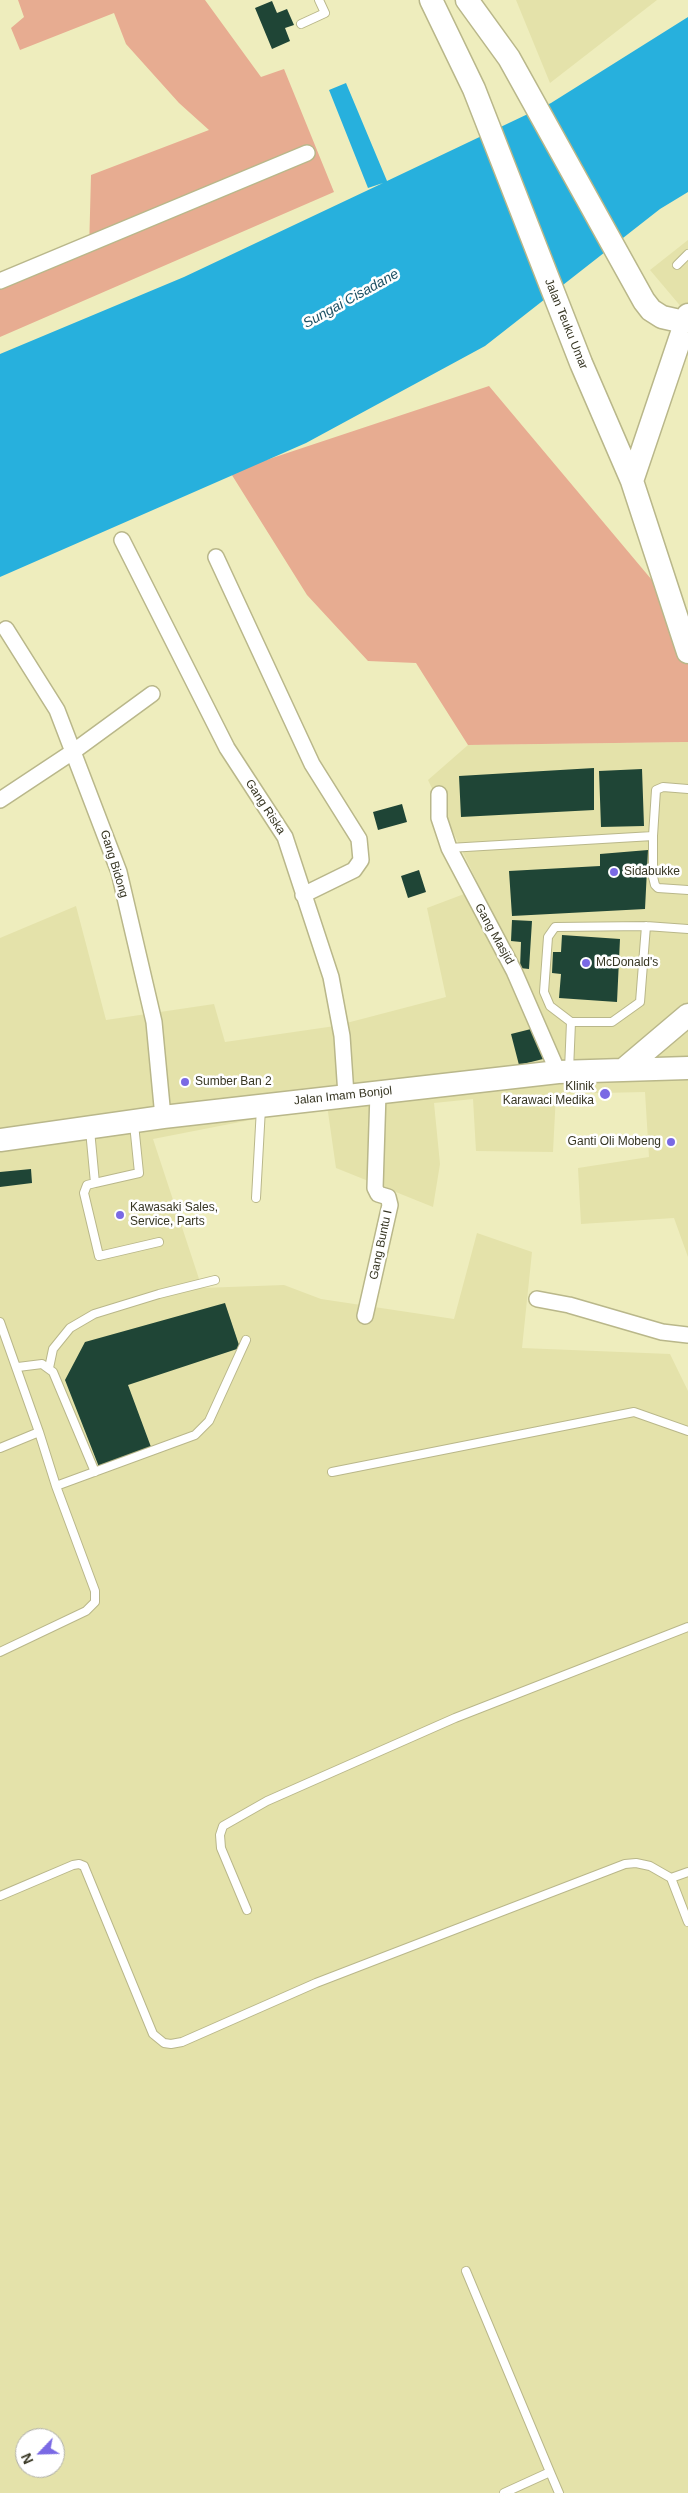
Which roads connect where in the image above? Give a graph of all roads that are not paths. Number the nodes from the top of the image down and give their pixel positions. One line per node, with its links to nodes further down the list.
1 (319, 0): 4 (lane)
2 (432, 0): 10 (main road, Jalan Teuku Umar)
3 (467, 0): 9 (main road)
4 (301, 24)
5 (307, 153): 8 (street)
6 (688, 254): 7 (lane)
7 (677, 265)
8 (0, 281)
9 (686, 319): 10 (main road)
10 (632, 481): 13 (main road, Jalan Teuku Umar)
11 (122, 540): 24 (street, Gang Riska)
12 (216, 557): 24 (street)
13 (683, 618): 15 (main road, Jalan Teuku Umar)
14 (6, 629): 17 (street, Gang Bidong)
15 (688, 652)
16 (152, 694): 17 (street)
17 (74, 751): 20 (street); 35 (street, Gang Bidong)
18 (688, 789): 21 (lane)
19 (439, 794): 22 (street, Gang Masjid)
20 (0, 800)
21 (653, 836): 22 (lane); 23 (lane)
22 (449, 848): 31 (street, Gang Masjid)
23 (688, 890)
24 (303, 895): 33 (street, Gang Riska)
25 (646, 926): 26 (lane); 28 (lane); 28 (lane)
26 (688, 929)
27 (688, 1015): 30 (main road)
28 (571, 1022): 31 (lane)
29 (688, 1068): 30 (main road, Jalan Imam Bonjol)
30 (623, 1070): 31 (main road, Jalan Imam Bonjol)
31 (564, 1072): 32 (main road, Jalan Imam Bonjol)
32 (378, 1093): 33 (main road, Jalan Imam Bonjol); 44 (street, Gang Buntu I)
33 (346, 1095): 34 (main road, Jalan Imam Bonjol)
34 (261, 1106): 35 (main road, Jalan Imam Bonjol); 40 (lane)
35 (163, 1118): 36 (main road, Jalan Imam Bonjol)
36 (134, 1122): 37 (main road, Jalan Imam Bonjol); 39 (lane)
37 (90, 1128): 38 (main road, Jalan Imam Bonjol); 39 (lane)
38 (0, 1140)
39 (95, 1183): 41 (lane)
40 (256, 1198)
41 (159, 1242)
42 (215, 1280): 49 (lane)
43 (536, 1299): 46 (street)
44 (366, 1316)
45 (0, 1322): 48 (lane)
46 (688, 1335)
47 (246, 1340): 53 (lane)
48 (18, 1367): 49 (lane); 51 (lane)
49 (49, 1368): 53 (lane)
50 (688, 1431): 54 (lane)
51 (39, 1432): 52 (lane); 55 (lane)
52 (0, 1448)
53 (95, 1472): 55 (lane)
54 (332, 1472)
55 (56, 1486): 57 (lane)
56 (688, 1627): 61 (lane)
57 (0, 1652)
58 (688, 1872): 59 (lane)
59 (671, 1878): 60 (lane); 62 (lane)
60 (0, 1896)
61 (248, 1910)
62 (688, 1922)
63 (466, 2271): 64 (lane)
64 (550, 2472): 65 (lane); 66 (lane)
65 (504, 2493)
66 (559, 2493)

